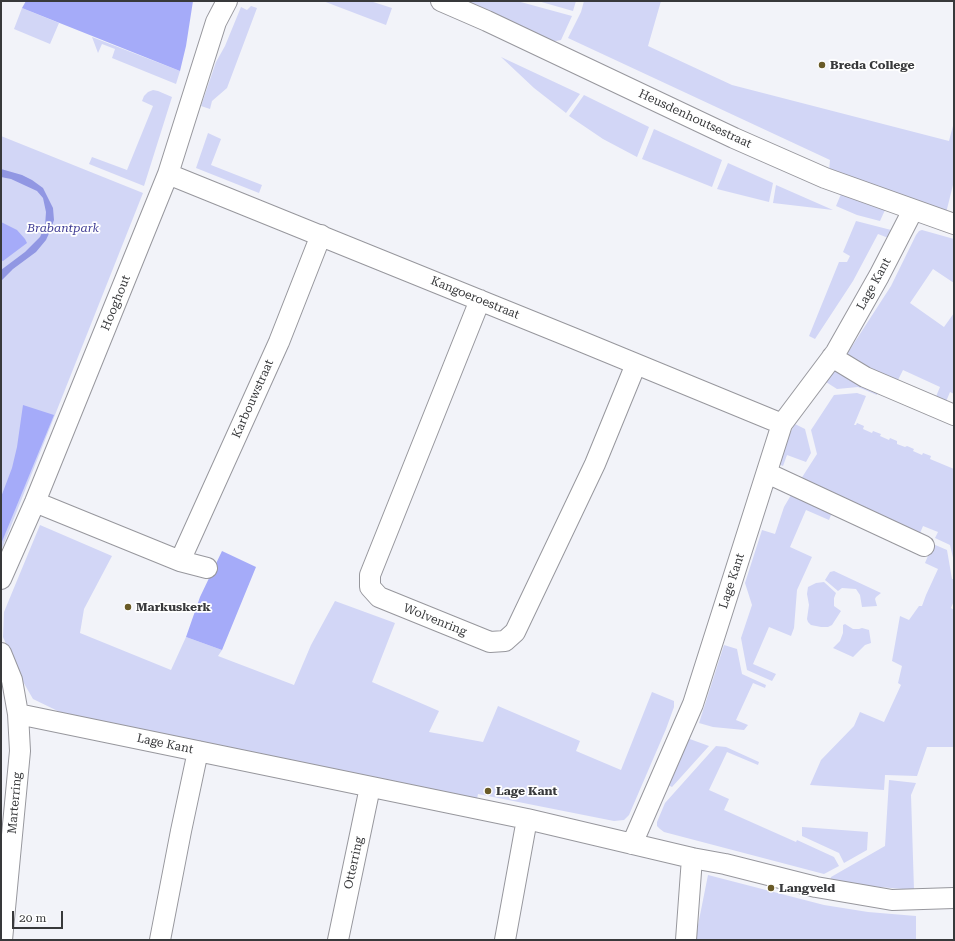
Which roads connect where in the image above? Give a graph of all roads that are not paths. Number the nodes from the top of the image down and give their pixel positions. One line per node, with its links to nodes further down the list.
1 (214, 1): 4 (street, Hooghout)
2 (227, 1): 4 (street, Hooghout)
3 (441, 1): 6 (street, Heusdenhoutsestraat)
4 (216, 22): 5 (street, Hooghout)
5 (168, 174): 8 (street, Kangoeroestraat); 15 (street, Hooghout)
6 (913, 210): 7 (street, Heusdenhoutsestraat); 10 (street, Lage Kant)
7 (954, 224)
8 (321, 235): 9 (street, Kangoeroestraat); 17 (street, Karbouwstraat)
9 (480, 300): 11 (street, Kangoeroestraat); 11 (street, Wolvenring)
10 (832, 357): 12 (street); 13 (street, Lage Kant)
11 (636, 364): 13 (street, Kangoeroestraat)
12 (954, 415)
13 (782, 424): 14 (street, Lage Kant)
14 (767, 473): 16 (street); 25 (street, Lage Kant)
15 (36, 502): 17 (street); 19 (street, Hooghout)
16 (924, 546)
17 (180, 560): 18 (street)
18 (207, 568)
19 (1, 579)
20 (1, 653): 21 (street)
21 (18, 714): 22 (street, Lage Kant); 28 (street, Marterring)
22 (198, 751): 23 (street, Lage Kant); 29 (street)
23 (370, 787): 24 (street, Lage Kant); 30 (street, Otterring)
24 (528, 819): 25 (street, Lage Kant); 31 (street)
25 (632, 844): 26 (street, Lage Kant)
26 (692, 858): 27 (street); 32 (street)
27 (954, 898)
28 (2, 940)
29 (160, 940)
30 (338, 940)
31 (505, 940)
32 (686, 940)

